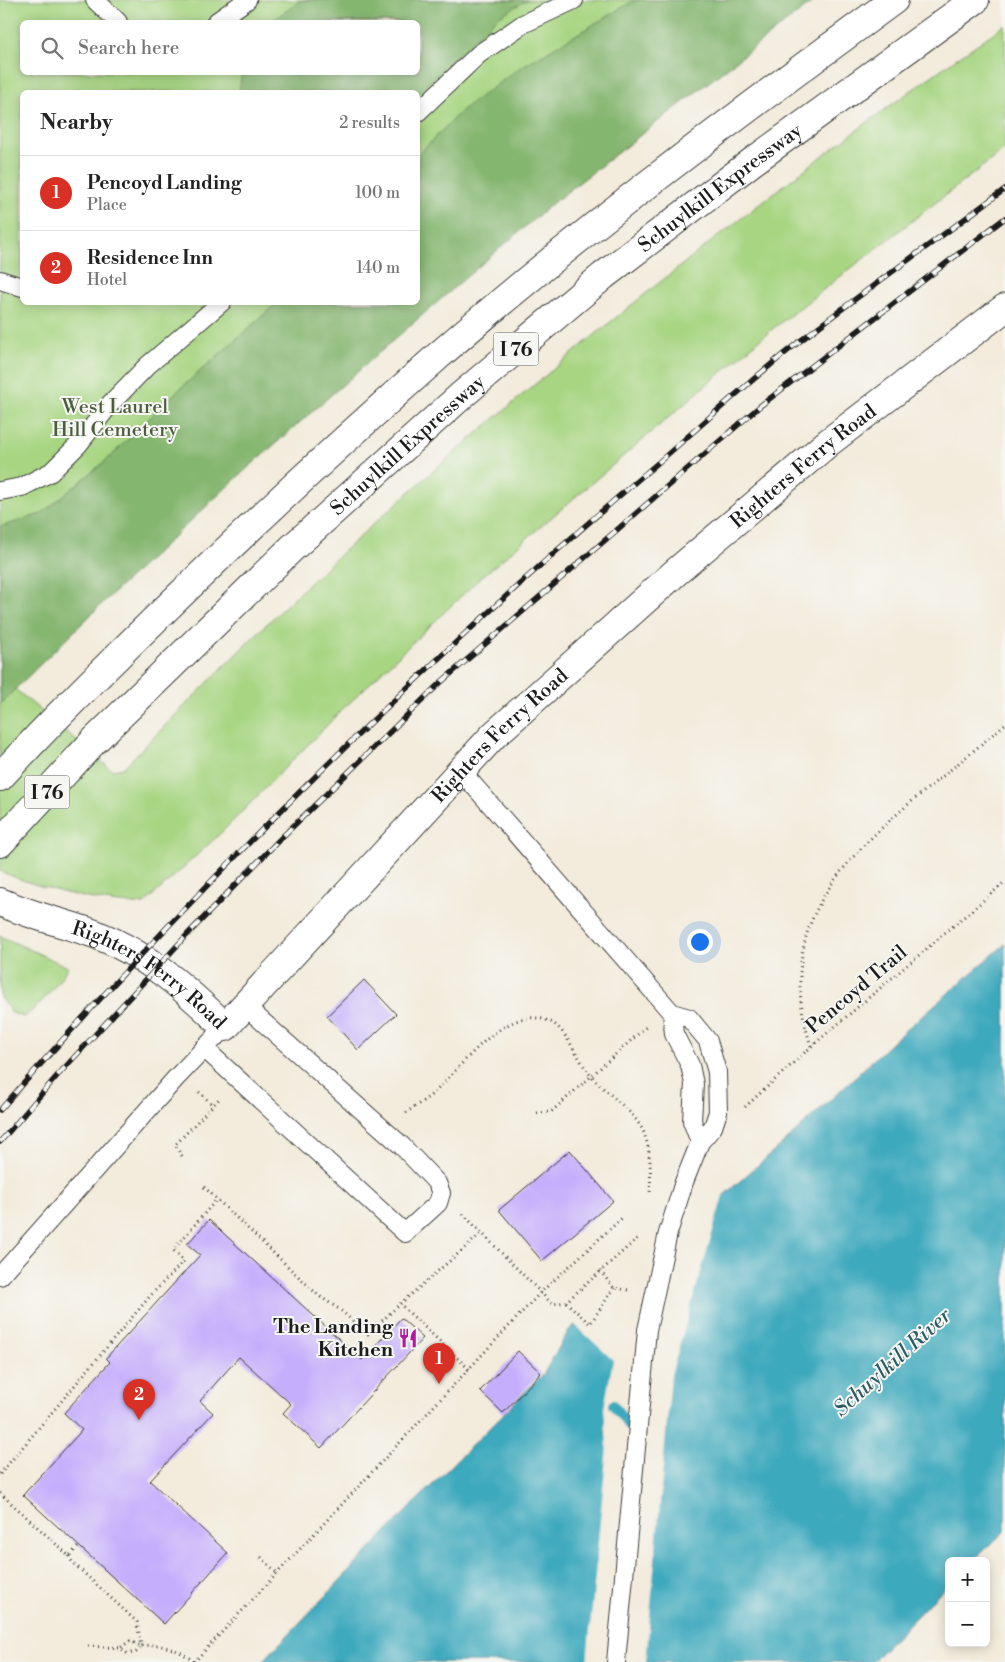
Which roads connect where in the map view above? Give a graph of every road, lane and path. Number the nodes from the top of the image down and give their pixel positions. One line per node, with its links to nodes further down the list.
1 (95, 0): 6 (lane)
2 (247, 0): 7 (lane)
3 (574, 0): 8 (lane)
4 (894, 0): 16 (main road, I 76)
5 (974, 0): 17 (main road, Schuylkill Expressway / I 76)
6 (116, 20)
7 (219, 20)
8 (420, 110)
9 (0, 280): 10 (lane)
10 (20, 286)
11 (218, 305): 13 (lane)
12 (1005, 308): 15 (main road, Righters Ferry Road)
13 (0, 491)
14 (1005, 724): 24 (path)
15 (462, 772): 20 (main road, Righters Ferry Road); 21 (lane)
16 (0, 777)
17 (0, 844)
18 (1005, 882): 24 (path, Pencoyd Trail)
19 (0, 902): 22 (main road, Righters Ferry Road)
20 (245, 1006): 22 (main road, Righters Ferry Road); 25 (lane)
21 (672, 1013): 33 (lane); 33 (lane)
22 (225, 1027): 25 (lane)
23 (624, 1044): 26 (path)
24 (812, 1046): 30 (path, Pencoyd Trail)
25 (204, 1048): 43 (lane)
26 (590, 1074): 31 (path); 32 (path); 36 (path)
27 (195, 1088): 29 (path)
28 (225, 1093): 29 (path)
29 (213, 1105): 34 (path)
30 (739, 1112)
31 (537, 1113)
32 (403, 1115)
33 (700, 1142): 60 (lane)
34 (182, 1156)
35 (204, 1187): 37 (path)
36 (650, 1192)
37 (218, 1200): 48 (path); 50 (path)
38 (461, 1212): 40 (path)
39 (622, 1218): 46 (path)
40 (482, 1233): 46 (path); 48 (path)
41 (641, 1235): 42 (path)
42 (600, 1271): 44 (path); 47 (path)
43 (0, 1276)
44 (614, 1288): 45 (path); 47 (path)
45 (631, 1290)
46 (540, 1293): 47 (path); 49 (path)
47 (566, 1302)
48 (400, 1304): 49 (path)
49 (469, 1369): 55 (path)
50 (0, 1474)
51 (0, 1493): 53 (path)
52 (79, 1546): 53 (path)
53 (69, 1556): 57 (path)
54 (261, 1557): 55 (path)
55 (278, 1574): 59 (path)
56 (88, 1646): 58 (path)
57 (141, 1646): 58 (path); 58 (path); 59 (path)
58 (120, 1648)
59 (194, 1662)
60 (616, 1662)

